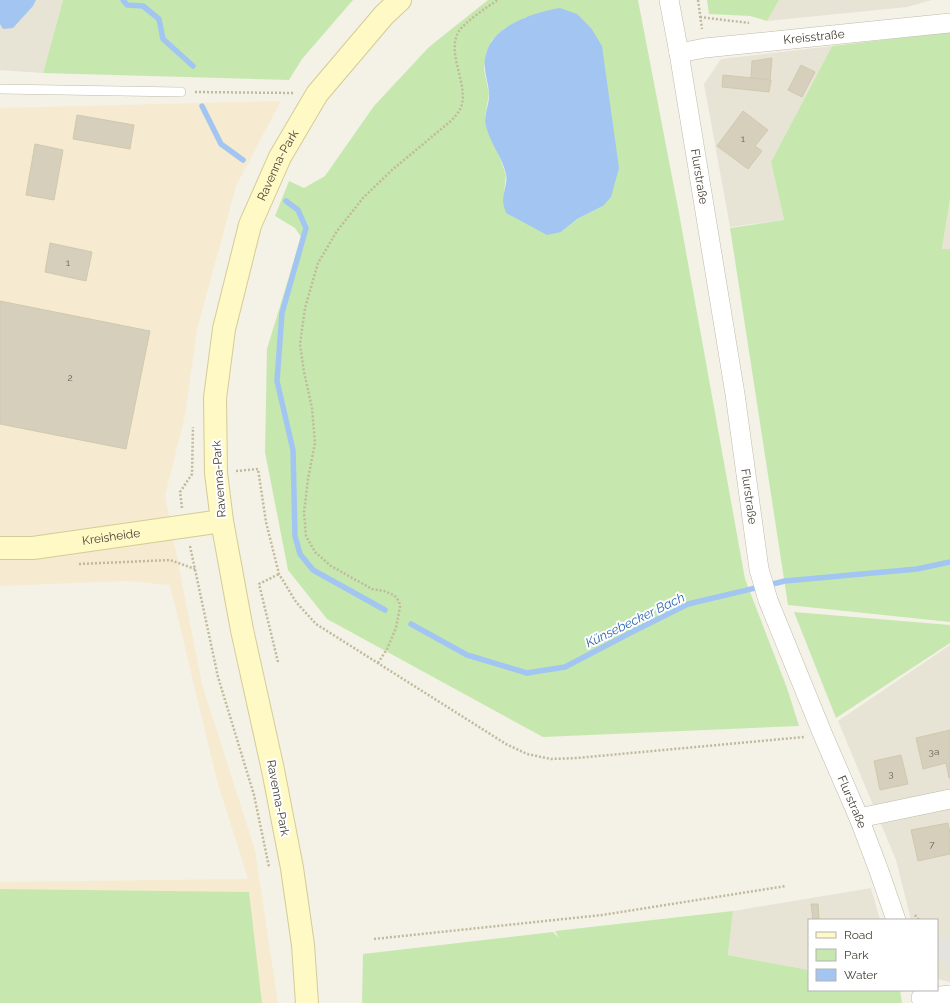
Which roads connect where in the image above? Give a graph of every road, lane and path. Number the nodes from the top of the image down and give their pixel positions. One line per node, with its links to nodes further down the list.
1 (400, 0): 12 (street, Ravenna-Park)
2 (498, 0): 18 (path)
3 (669, 0): 7 (street, Flurstraße)
4 (698, 0): 6 (path)
5 (950, 23): 6 (street, Kreisstraße)
6 (705, 48): 7 (street, Kreisstraße)
7 (679, 53): 19 (street, Flurstraße)
8 (0, 89): 9 (lane)
9 (181, 92): 10 (path)
10 (294, 93)
11 (234, 471): 16 (path)
12 (222, 521): 13 (street, Kreisheide); 27 (street, Ravenna-Park)
13 (0, 548)
14 (76, 564): 15 (path)
15 (195, 569)
16 (279, 574): 17 (path); 18 (path)
17 (278, 662)
18 (378, 663): 19 (path)
19 (823, 735): 21 (street, Flurstraße)
20 (950, 799): 21 (street)
21 (858, 818): 23 (street, Flurstraße)
22 (786, 886): 24 (path)
23 (896, 919)
24 (374, 939)
25 (950, 995): 26 (street)
26 (920, 997)
27 (307, 1003)

